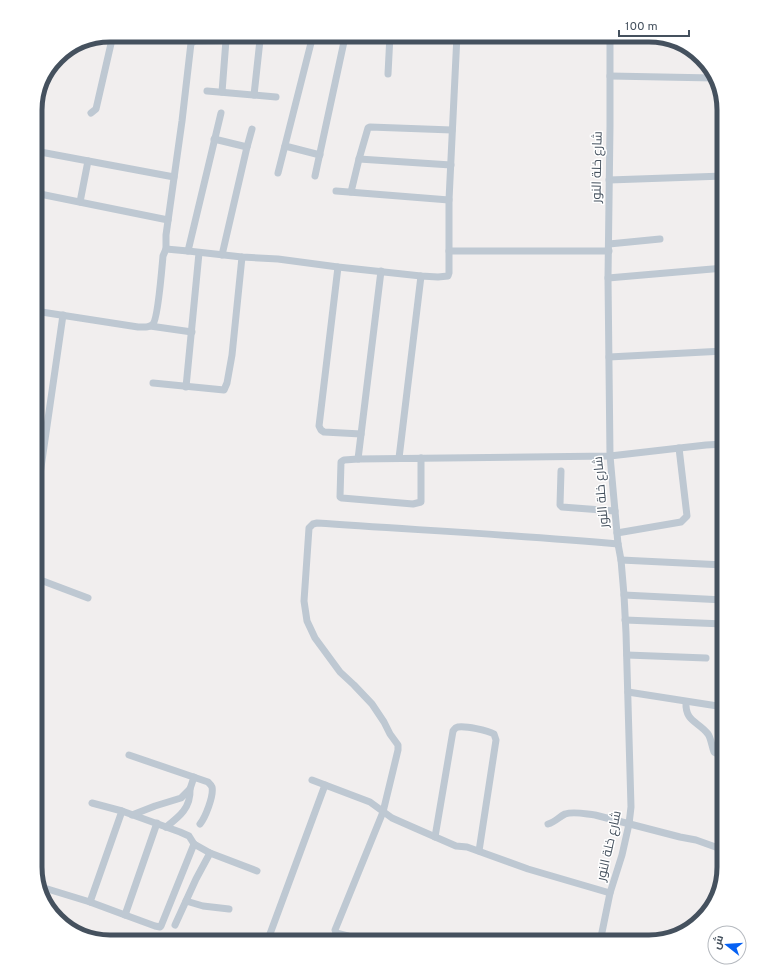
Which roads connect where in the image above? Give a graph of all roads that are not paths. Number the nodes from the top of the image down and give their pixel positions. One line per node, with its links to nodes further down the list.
1 (111, 42): 17 (street)
2 (193, 42): 32 (street)
3 (226, 42): 14 (street)
4 (260, 42): 15 (street)
5 (311, 42): 22 (street)
6 (344, 42): 25 (street)
7 (390, 42): 10 (street)
8 (456, 42): 20 (street)
9 (610, 42): 11 (street, شارع خلة النور)
10 (388, 74)
11 (610, 76): 12 (street); 33 (street, شارع خلة النور)
12 (709, 78)
13 (207, 91): 14 (street)
14 (222, 92): 15 (street)
15 (254, 95): 16 (street)
16 (276, 97)
17 (91, 113)
18 (221, 113): 21 (street)
19 (252, 129): 23 (street)
20 (452, 130): 26 (street); 28 (street)
21 (214, 139): 23 (street); 43 (street)
22 (285, 146): 25 (street); 29 (street)
23 (247, 147): 46 (street)
24 (42, 152): 27 (street)
25 (320, 155): 30 (street)
26 (359, 159): 28 (street); 35 (street)
27 (88, 161): 32 (street); 38 (street)
28 (450, 166): 37 (street)
29 (278, 173)
30 (315, 176)
31 (717, 176): 33 (street)
32 (174, 177): 39 (street)
33 (609, 180): 41 (street, شارع خلة النور)
34 (336, 191): 35 (street)
35 (351, 192): 37 (street)
36 (42, 194): 38 (street)
37 (449, 200): 44 (street)
38 (80, 202): 39 (street)
39 (168, 220): 42 (street)
40 (660, 239): 41 (street)
41 (609, 247): 44 (street); 52 (street, شارع خلة النور)
42 (166, 249): 43 (street); 55 (street)
43 (188, 251): 45 (street)
44 (449, 251): 51 (street)
45 (199, 253): 46 (street); 56 (street)
46 (222, 255): 47 (street)
47 (242, 257): 48 (street); 60 (street)
48 (338, 267): 50 (street); 61 (street)
49 (717, 269): 52 (street)
50 (381, 272): 51 (street); 61 (street)
51 (421, 276): 66 (street)
52 (608, 278): 58 (street, شارع خلة النور)
53 (42, 312): 54 (street)
54 (63, 315): 55 (street); 65 (street)
55 (150, 326): 56 (street)
56 (192, 332): 60 (street)
57 (717, 351): 58 (street)
58 (609, 357): 64 (street, شارع خلة النور)
59 (152, 383): 60 (street)
60 (186, 387)
61 (361, 434): 68 (street)
62 (717, 445): 63 (street)
63 (679, 448): 64 (street); 71 (street)
64 (610, 456): 67 (street); 70 (street, شارع خلة النور)
65 (42, 457)
66 (399, 458): 67 (street); 68 (street)
67 (421, 458): 68 (street)
68 (358, 459)
69 (561, 471): 70 (street)
70 (615, 511): 71 (street, شارع خلة النور)
71 (617, 533): 72 (street, شارع خلة النور)
72 (618, 544): 73 (street, شارع خلة النور); 94 (street)
73 (621, 560): 74 (street); 76 (street, شارع خلة النور)
74 (717, 565)
75 (42, 581): 77 (street)
76 (624, 595): 78 (street); 79 (street, شارع خلة النور)
77 (88, 598)
78 (717, 600)
79 (625, 620): 80 (street); 81 (street, شارع خلة النور)
80 (717, 624)
81 (627, 655): 82 (street); 83 (street, شارع خلة النور)
82 (706, 658)
83 (628, 692): 84 (street); 99 (street, شارع خلة النور)
84 (686, 702): 85 (street); 86 (street)
85 (717, 707)
86 (717, 754)
87 (129, 755): 88 (street)
88 (194, 777): 91 (street); 97 (street)
89 (312, 780): 90 (street)
90 (325, 785): 94 (street); 114 (street)
91 (190, 789): 95 (street); 100 (street)
92 (92, 803): 93 (street)
93 (122, 811): 95 (street); 110 (street)
94 (383, 812): 101 (street); 115 (street)
95 (132, 815): 96 (street)
96 (157, 823): 100 (street); 112 (street)
97 (200, 824)
98 (548, 824): 99 (street)
99 (629, 824): 103 (street); 108 (street, شارع خلة النور)
100 (166, 827): 102 (street)
101 (435, 837): 104 (street); 104 (street)
102 (194, 844): 105 (street); 112 (street)
103 (717, 848)
104 (479, 851): 108 (street)
105 (210, 853): 106 (street); 109 (street)
106 (257, 871)
107 (45, 888): 110 (street)
108 (610, 894): 116 (street, شارع خلة النور)
109 (186, 901): 111 (street); 113 (street)
110 (90, 902): 112 (street)
111 (229, 909)
112 (125, 915)
113 (175, 925)
114 (270, 935)
115 (344, 935)
116 (601, 935)

